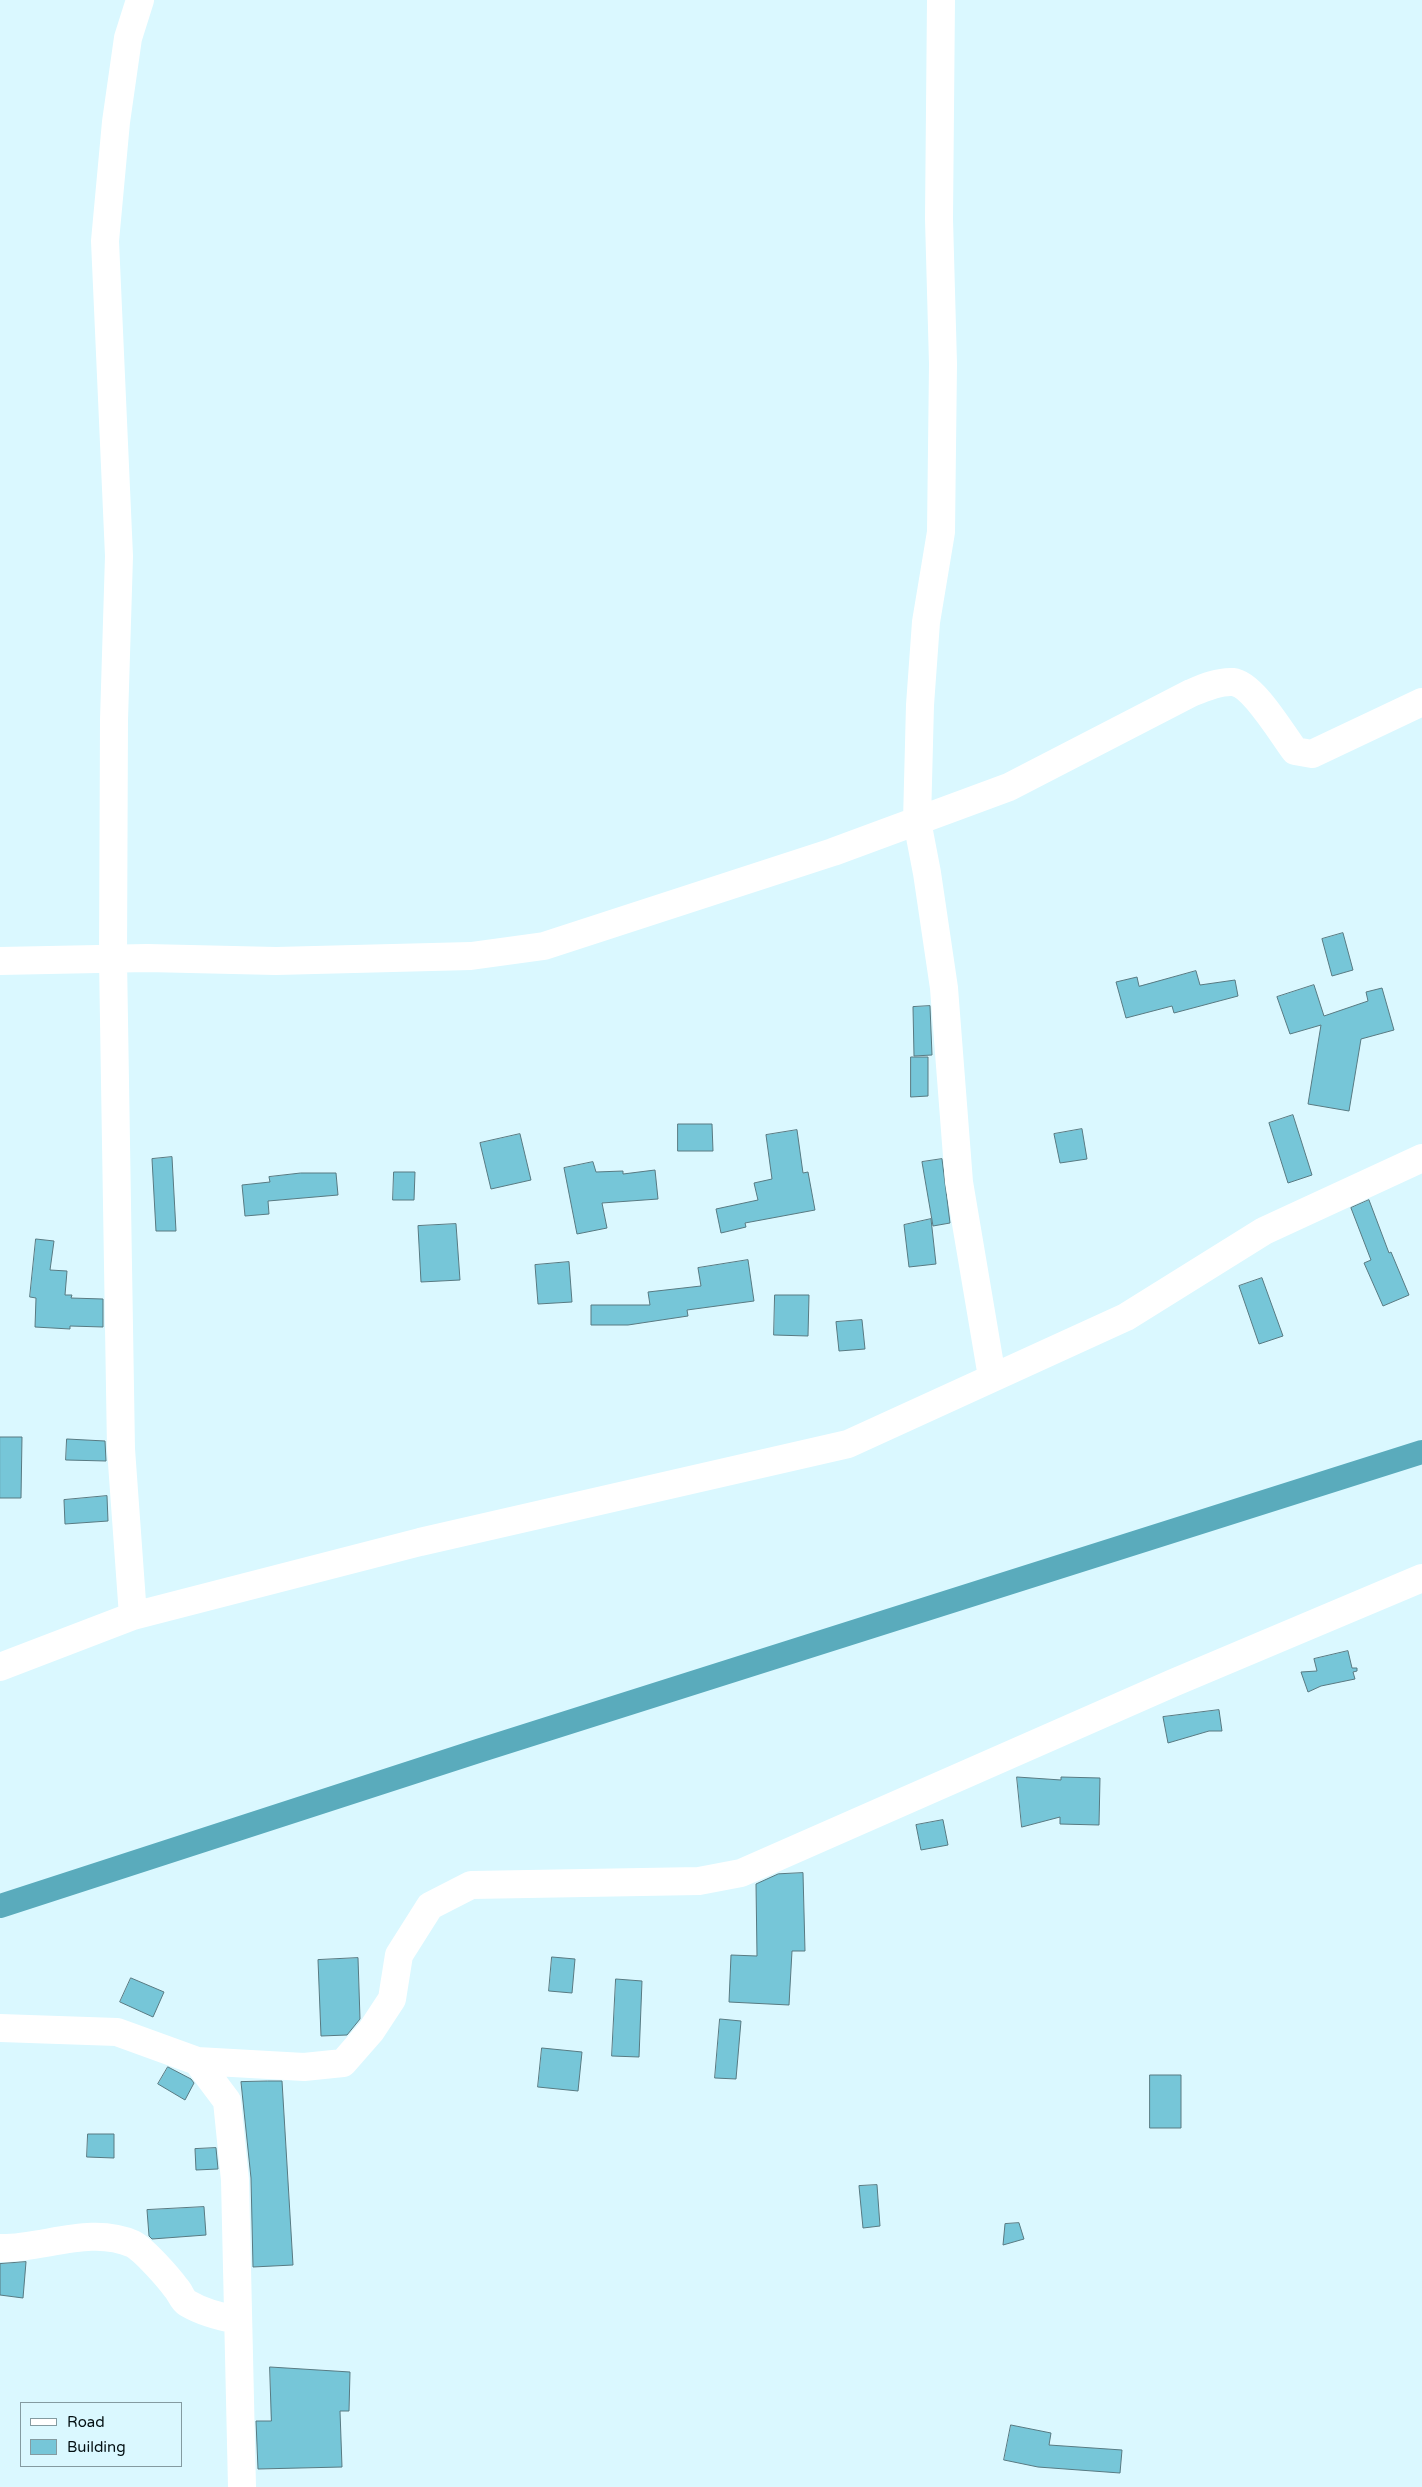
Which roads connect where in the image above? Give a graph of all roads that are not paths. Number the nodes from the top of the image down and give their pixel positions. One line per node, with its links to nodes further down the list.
1 (140, 0): 5 (street)
2 (941, 0): 4 (street)
3 (1422, 702): 4 (street)
4 (917, 821): 5 (street); 8 (street)
5 (113, 959): 6 (street); 10 (street)
6 (0, 961)
7 (1422, 1158): 8 (street)
8 (992, 1377): 10 (street)
9 (1422, 1578): 13 (street)
10 (133, 1616): 11 (street)
11 (0, 1667)
12 (0, 2028): 13 (street)
13 (197, 2061): 15 (street)
14 (0, 2248): 15 (street)
15 (238, 2320): 16 (street)
16 (242, 2487)

